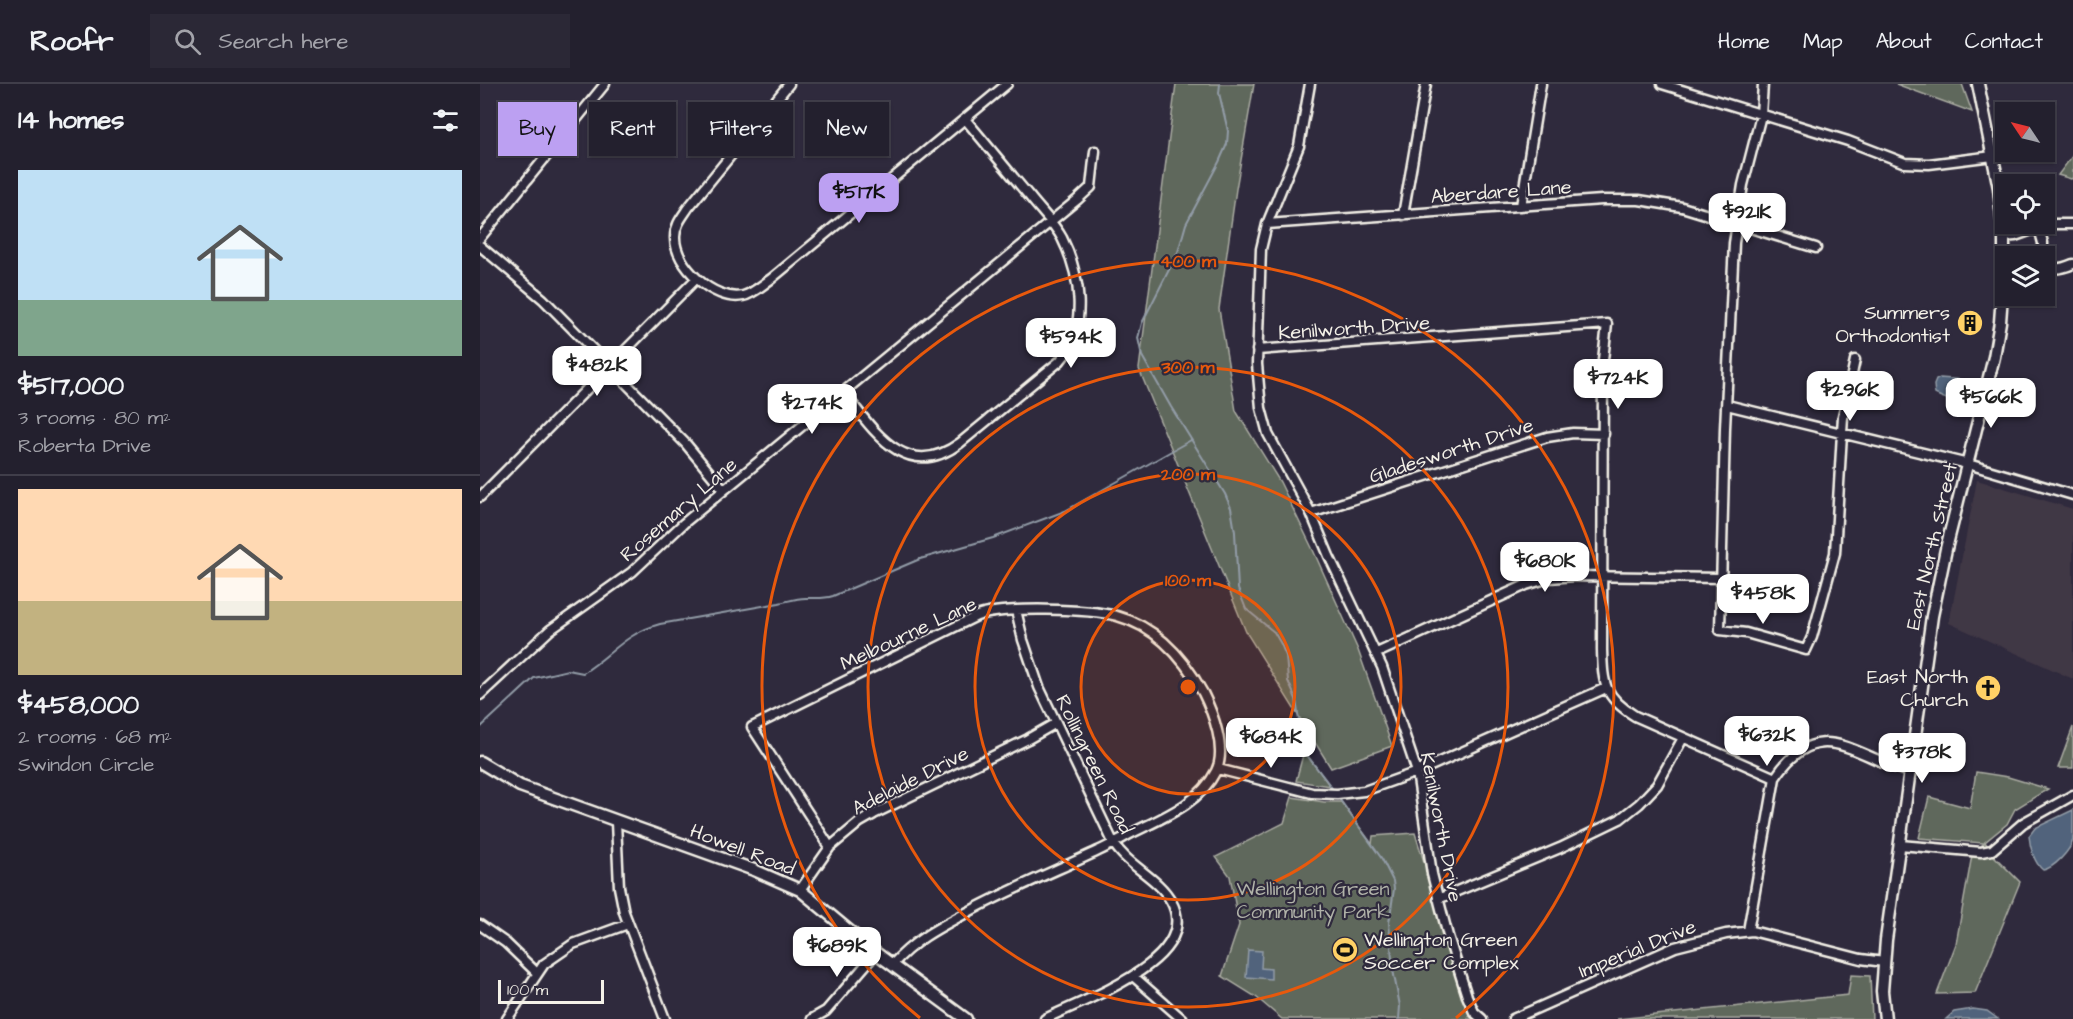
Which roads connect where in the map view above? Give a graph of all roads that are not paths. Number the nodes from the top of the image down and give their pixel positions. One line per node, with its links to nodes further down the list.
1 (605, 84): 23 (street)
2 (789, 84): 28 (street)
3 (1007, 84): 11 (street)
4 (1310, 84): 18 (street)
5 (1426, 84): 15 (street)
6 (1541, 84): 14 (street)
7 (1662, 84): 10 (street)
8 (1763, 84): 10 (street)
9 (1978, 84): 13 (main road, East North Street)
10 (1761, 115): 13 (street); 17 (street)
11 (965, 119): 16 (street); 28 (street)
12 (1095, 151): 16 (street, Rosemary Lane)
13 (1993, 156): 22 (main road, East North Street)
14 (1521, 206): 15 (street, Aberdare Lane); 17 (street, Aberdare Lane)
15 (1403, 215): 18 (street, Aberdare Lane)
16 (1050, 222): 32 (street, Rosemary Lane); 32 (street)
17 (1736, 223): 25 (street, Aberdare Lane); 33 (street)
18 (1267, 224): 29 (street)
19 (2055, 224): 20 (street)
20 (2073, 224)
21 (2021, 234): 22 (street)
22 (2004, 237): 36 (main road, East North Street)
23 (480, 238)
24 (480, 246): 31 (street)
25 (1816, 248)
26 (2073, 264): 27 (street)
27 (2055, 268)
28 (696, 279): 31 (street)
29 (1257, 350): 35 (street, Kenilworth Drive); 40 (street, Kenilworth Drive)
30 (1855, 360): 34 (street)
31 (609, 367): 37 (street); 39 (street)
32 (843, 392): 37 (street, Rosemary Lane)
33 (1727, 405): 34 (street); 42 (street)
34 (1841, 433): 36 (street); 42 (street)
35 (1604, 434): 40 (street, Gladesworth Drive); 41 (street, Kenilworth Drive)
36 (1968, 464): 38 (street); 52 (main road, East North Street)
37 (724, 490): 46 (street, Rosemary Lane)
38 (2073, 495)
39 (480, 497)
40 (1311, 513): 44 (street, Kenilworth Drive)
41 (1603, 576): 42 (street); 44 (street); 45 (street, Kenilworth Drive)
42 (1722, 578)
43 (1016, 610): 47 (street, Rollingreen Road); 50 (street, Melbourne Lane); 58 (street, Melbourne Lane)
44 (1377, 653): 51 (street, Kenilworth Drive)
45 (1606, 688): 48 (street); 51 (street)
46 (480, 695)
47 (1056, 723): 56 (street, Rollingreen Road); 58 (street, Adelaide Drive)
48 (1683, 738): 53 (street); 60 (street)
49 (480, 762): 55 (main road, Howell Road)
50 (1218, 769): 51 (street); 56 (street)
51 (1417, 772): 60 (street, Kenilworth Drive)
52 (1910, 772): 53 (street); 57 (main road, East North Street)
53 (1775, 778): 63 (street)
54 (2073, 795): 57 (street)
55 (616, 822): 59 (main road, Howell Road); 61 (street)
56 (1113, 842): 66 (street); 68 (street, Rollingreen Road)
57 (1900, 845): 65 (main road, East North Street)
58 (830, 847): 59 (street, Adelaide Drive)
59 (800, 891): 64 (main road, Howell Road)
60 (1438, 898): 75 (street, Kenilworth Drive)
61 (628, 924): 67 (street); 70 (street)
62 (480, 925): 67 (street)
63 (1748, 931): 65 (street, Imperial Drive); 76 (street, Imperial Drive)
64 (876, 953): 66 (main road, Howell Road); 71 (street)
65 (1884, 962): 77 (main road, East North Street)
66 (892, 965): 72 (main road, Howell Road)
67 (537, 973): 69 (street)
68 (1133, 976): 73 (street, Rollingreen Road); 74 (street)
69 (507, 1019)
70 (665, 1019)
71 (812, 1019)
72 (966, 1019)
73 (1045, 1019)
74 (1182, 1019)
75 (1482, 1019)
76 (1513, 1019)
77 (1885, 1019)

